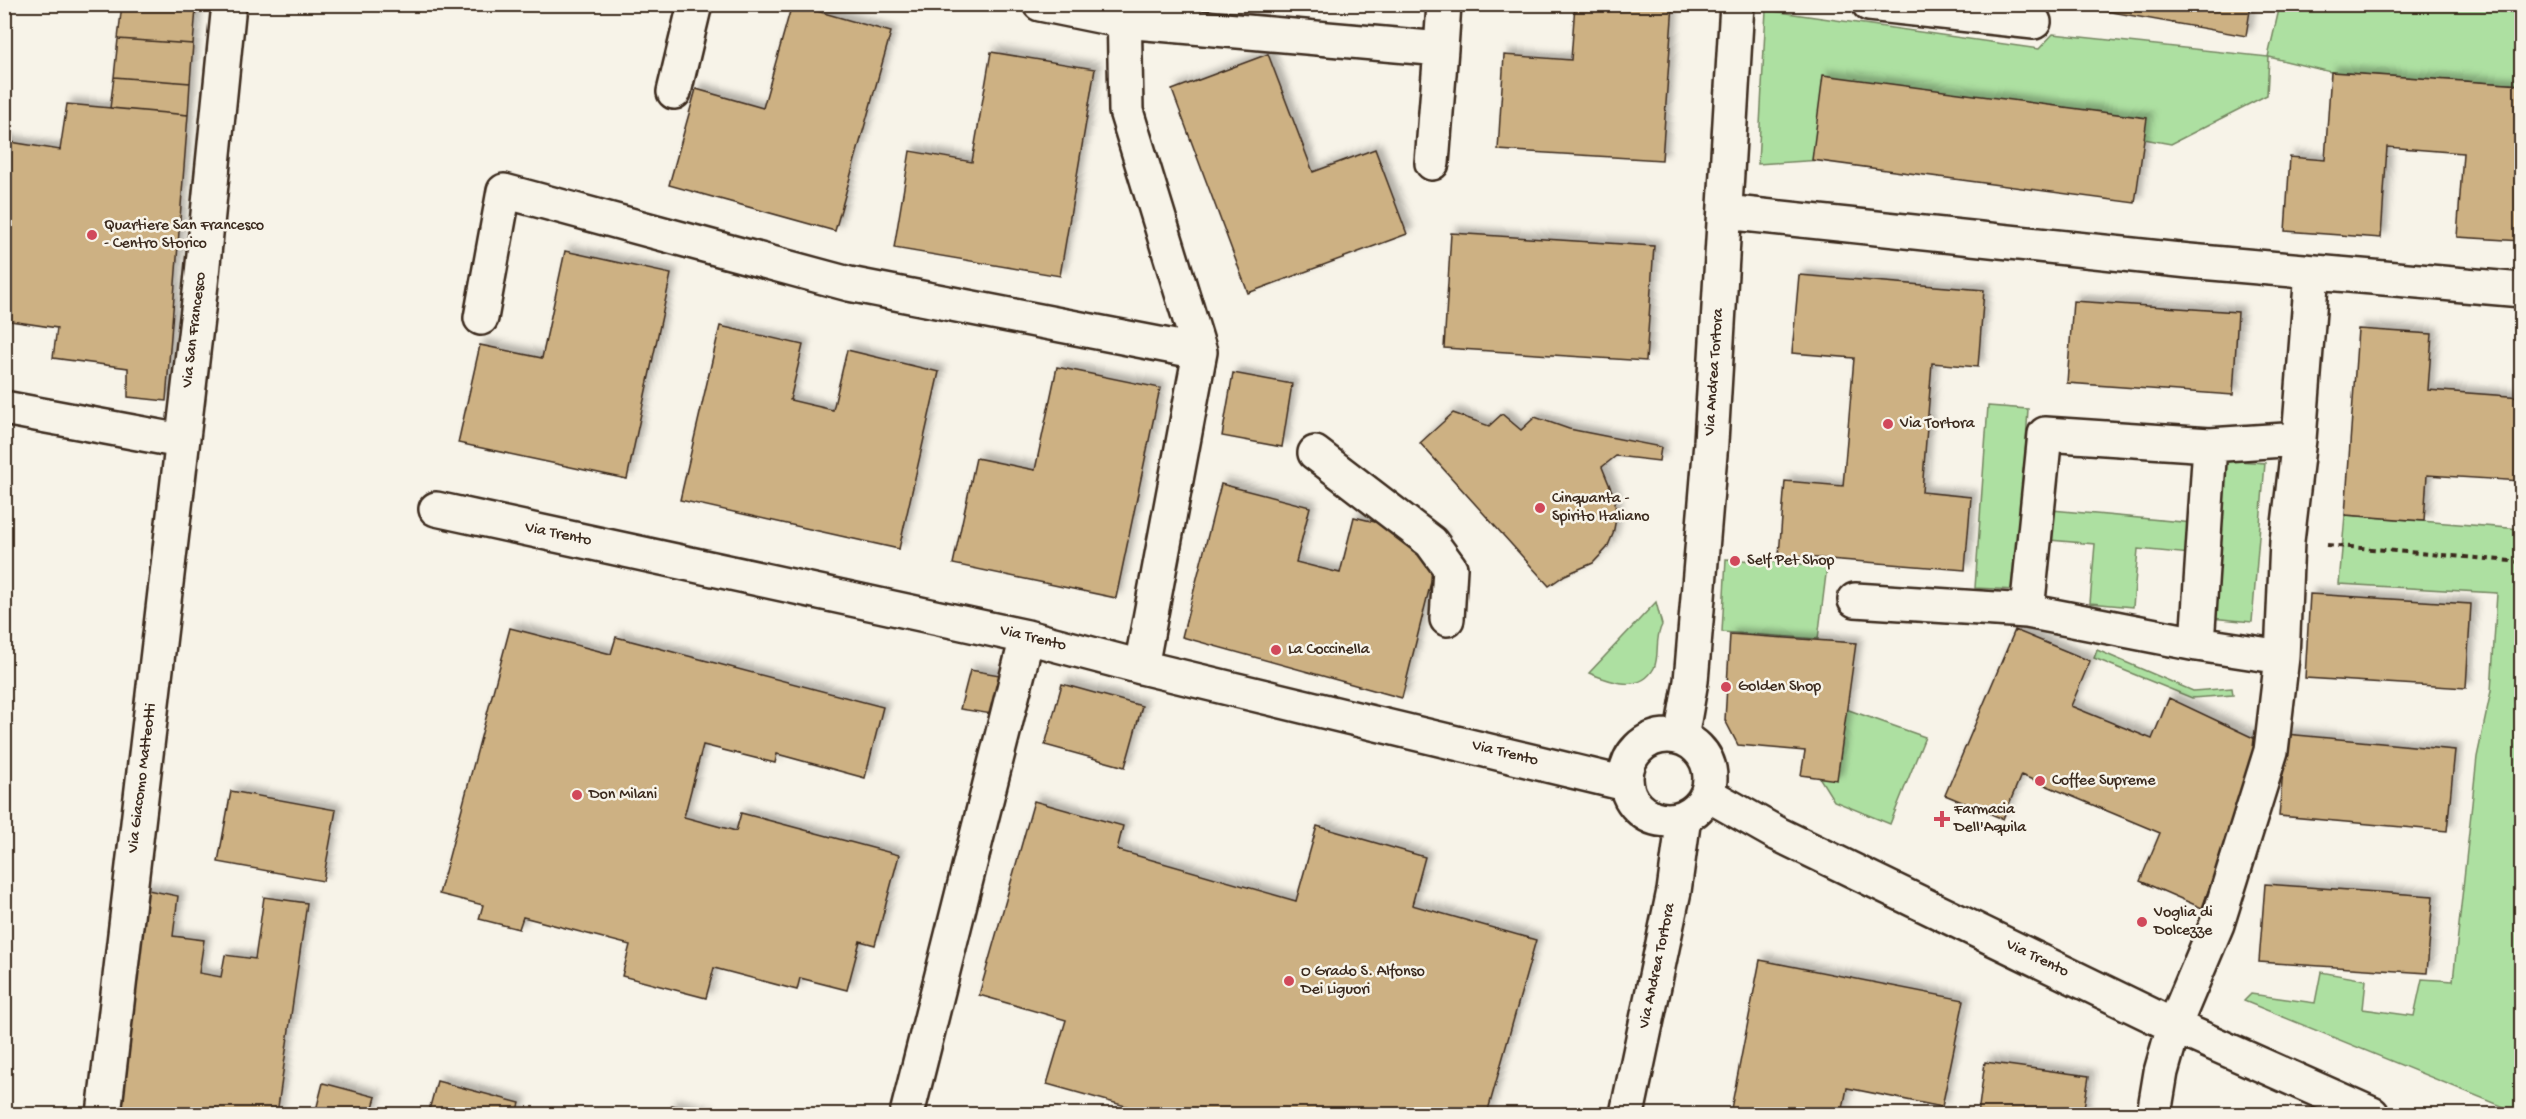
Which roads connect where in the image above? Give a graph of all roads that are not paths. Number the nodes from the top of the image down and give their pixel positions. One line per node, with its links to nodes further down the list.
1 (228, 4): 19 (street, Via San Francesco)
2 (695, 4): 10 (street)
3 (1040, 4): 7 (street)
4 (1444, 4): 9 (street)
5 (1737, 4): 12 (street, Via Andrea Tortora)
6 (1869, 4): 8 (street)
7 (1124, 13): 9 (street); 16 (street)
8 (2034, 22)
9 (1441, 49): 11 (street)
10 (674, 92)
11 (1432, 163)
12 (1725, 212): 13 (street); 30 (street, Via Andrea Tortora)
13 (2312, 272): 14 (street); 18 (street)
14 (2522, 290)
15 (481, 318): 16 (street)
16 (1200, 352): 29 (street)
17 (4, 408): 19 (street)
18 (2299, 439): 20 (street); 28 (street)
19 (182, 441): 35 (street, Via Giacomo Matteotti)
20 (2210, 445): 24 (street); 27 (street)
21 (1315, 453): 25 (street)
22 (436, 508): 26 (street, Via Trento)
23 (1854, 600): 24 (street)
24 (2027, 611): 27 (street)
25 (1447, 619)
26 (1027, 636): 29 (street, Via Trento); 36 (street)
27 (2197, 644): 28 (street)
28 (2282, 657): 34 (street)
29 (1141, 667): 31 (street, Via Trento)
30 (1681, 738): 31 (street); 32 (street)
31 (1626, 784): 33 (street)
32 (1707, 794): 33 (street); 34 (street, Via Trento)
33 (1684, 817): 37 (street, Via Andrea Tortora)
34 (2174, 1026): 38 (street); 39 (street, Via Trento)
35 (104, 1114)
36 (906, 1114)
37 (1627, 1114)
38 (2154, 1114)
39 (2372, 1114)

